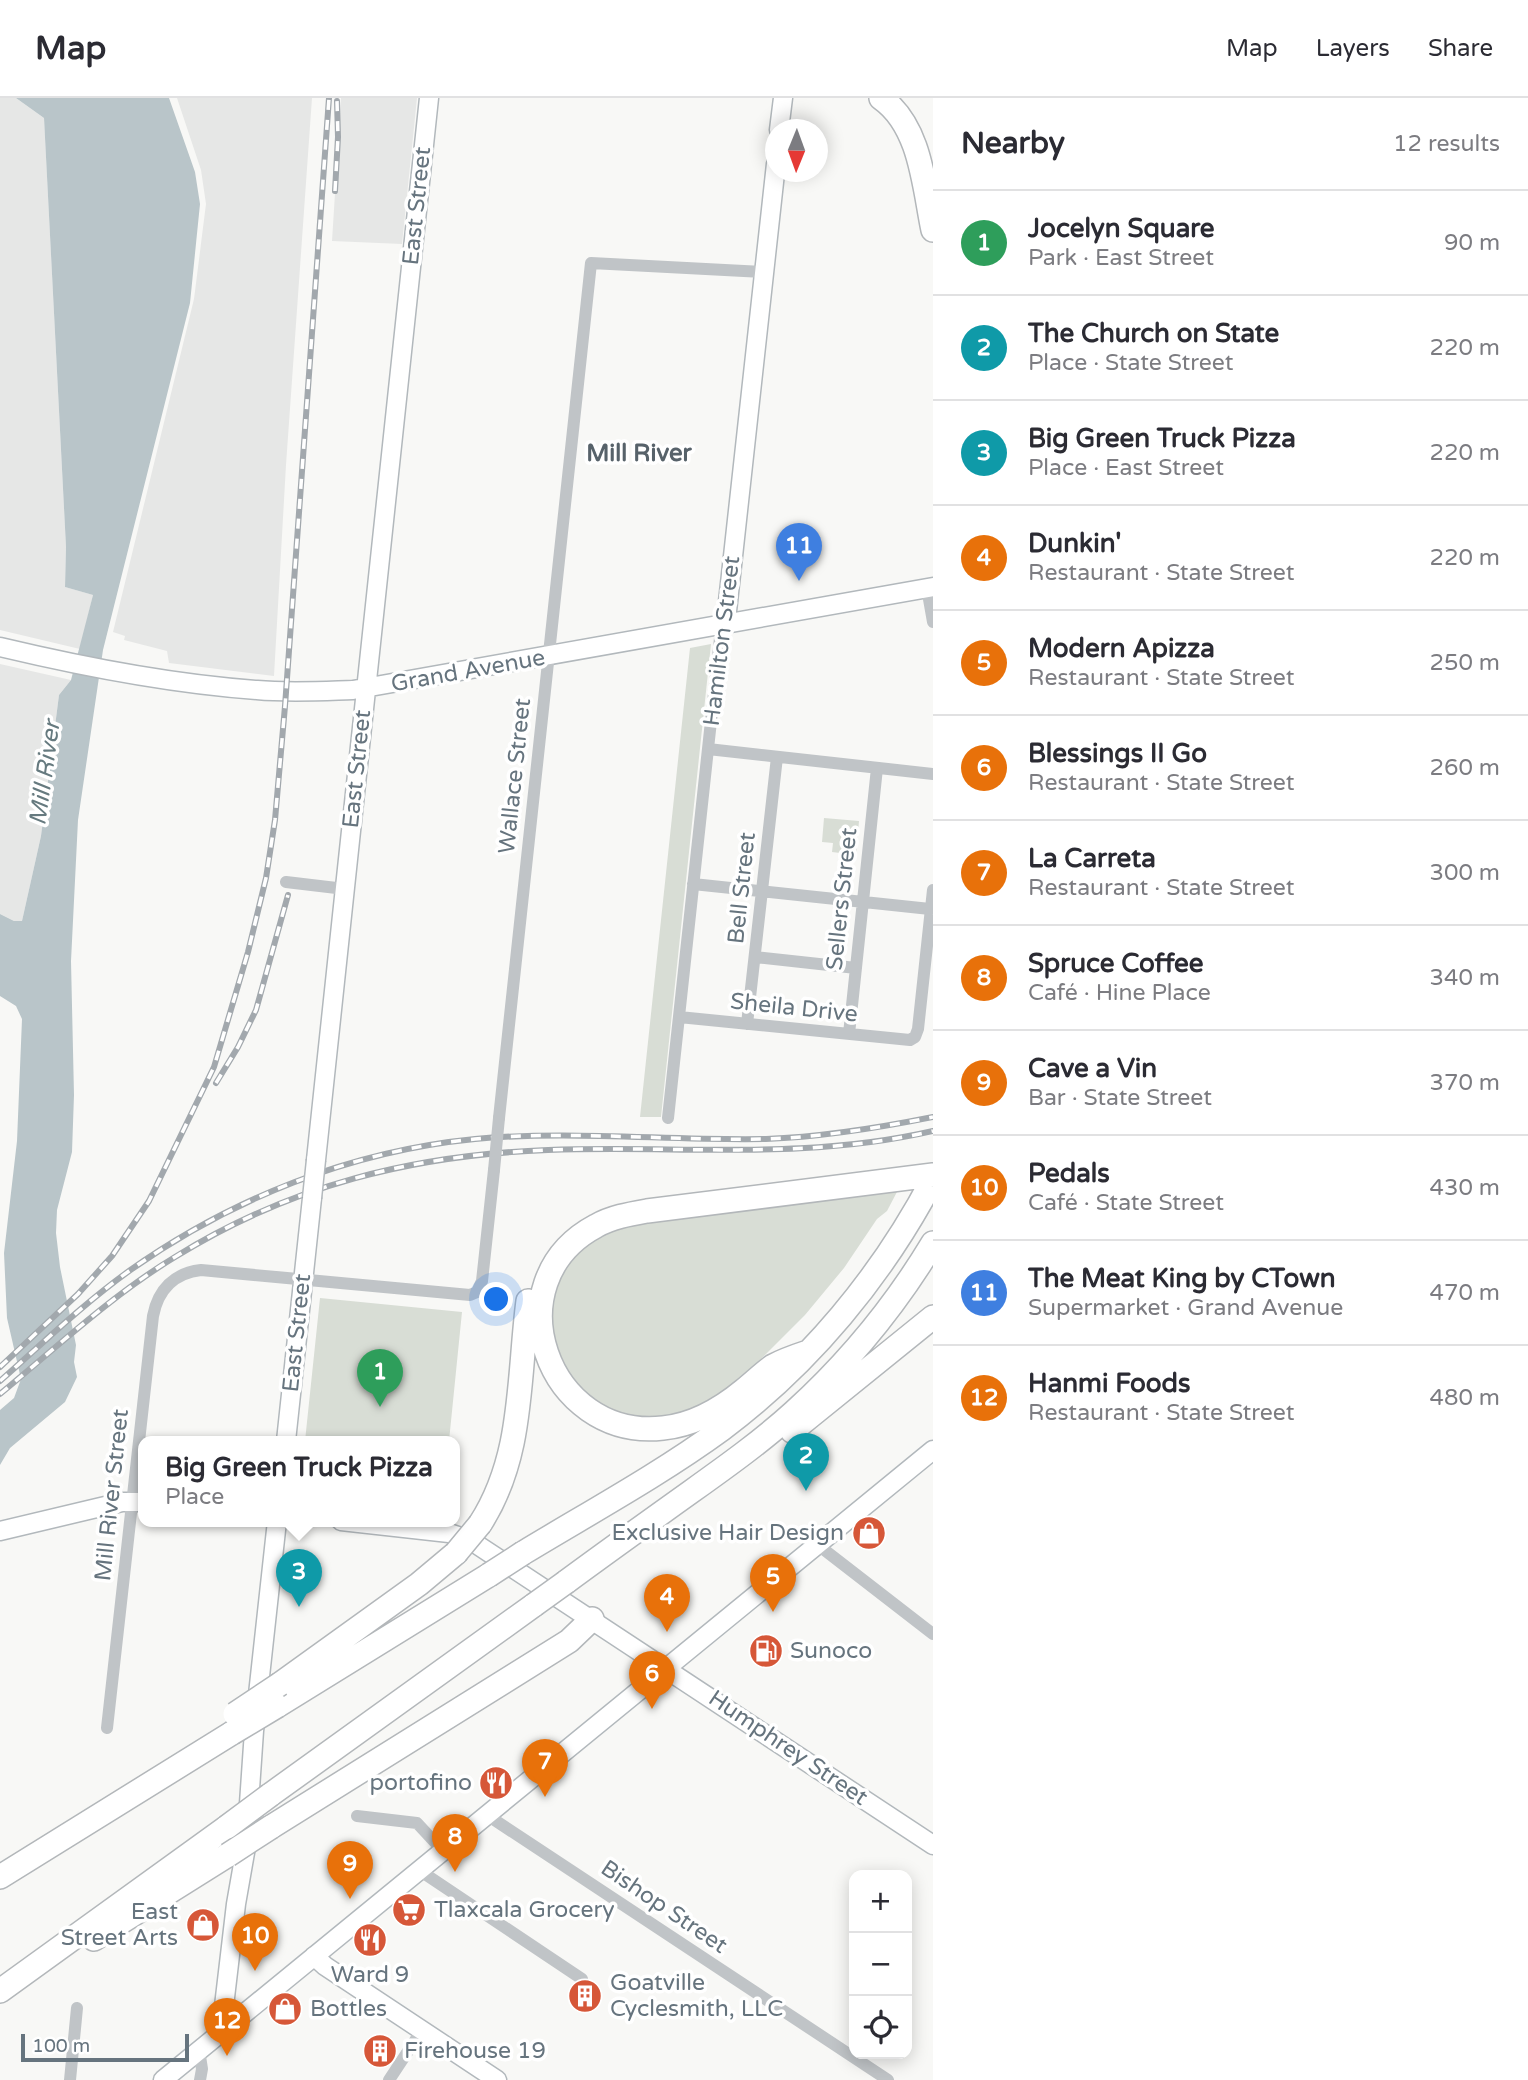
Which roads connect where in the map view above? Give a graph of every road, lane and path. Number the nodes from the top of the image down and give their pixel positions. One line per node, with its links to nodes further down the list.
1 (429, 98): 13 (main road, East Street)
2 (783, 98): 4 (main road)
3 (881, 98): 6 (highway)
4 (780, 119)
5 (773, 182): 7 (main road, Hamilton Street)
6 (933, 230)
7 (763, 272): 10 (main road, Hamilton Street); 12 (street, Wallace Street)
8 (930, 588): 9 (street); 10 (main road, Grand Avenue)
9 (933, 622)
10 (724, 625): 12 (main road, Grand Avenue); 14 (street, Hamilton Street)
11 (0, 647): 13 (main road, Grand Avenue)
12 (548, 657): 13 (main road, Grand Avenue); 34 (street, Wallace Street, bridge)
13 (365, 689): 20 (main road, East Street)
14 (708, 750): 15 (street); 19 (street, Hamilton Street)
15 (778, 757): 16 (street); 22 (street, Bell Street)
16 (877, 768): 17 (street); 23 (street, Sellers Street)
17 (933, 774)
18 (286, 882): 20 (street)
19 (693, 884): 22 (street); 27 (street, Hamilton Street)
20 (345, 890): 34 (main road, East Street, bridge)
21 (933, 890): 24 (street)
22 (763, 891): 23 (street); 25 (street, Bell Street)
23 (863, 901): 24 (street); 26 (street, Sellers Street)
24 (930, 909): 29 (street, Sheila Drive)
25 (755, 957): 26 (street); 28 (street, Bell Street)
26 (856, 968): 29 (street, Sellers Street)
27 (679, 1017): 28 (street, Sheila Drive); 30 (street, Hamilton Street)
28 (747, 1024): 29 (street, Sheila Drive)
29 (849, 1034)
30 (668, 1118)
31 (933, 1161): 49 (highway, bridge)
32 (932, 1180): 36 (highway); 36 (highway)
33 (933, 1244): 39 (highway)
34 (303, 1280): 37 (street, Mill River Street); 38 (main road, East Street)
35 (933, 1317): 39 (highway)
36 (808, 1352): 49 (highway, bridge)
37 (144, 1436)
38 (287, 1436)
39 (756, 1444): 59 (highway, bridge)
40 (933, 1450): 45 (main road)
41 (138, 1501): 44 (main road); 50 (street, Mill River Street)
42 (276, 1527): 64 (main road)
43 (396, 1527): 46 (main road, Humphrey Street)
44 (0, 1531)
45 (818, 1545): 47 (street); 48 (main road)
46 (592, 1619): 48 (main road, Humphrey Street); 59 (highway, bridge)
47 (933, 1634)
48 (667, 1668): 51 (main road); 54 (main road, Humphrey Street)
49 (279, 1695): 53 (highway, bridge)
50 (107, 1728)
51 (487, 1815): 55 (main road); 72 (street, Bishop Street)
52 (357, 1816): 55 (street)
53 (80, 1828): 56 (highway); 58 (highway)
54 (933, 1845)
55 (443, 1851): 57 (main road)
56 (0, 1859)
57 (419, 1870): 60 (main road); 61 (street)
58 (0, 1877)
59 (60, 1947): 62 (highway)
60 (314, 1956): 64 (main road); 65 (main road)
61 (582, 1979)
62 (0, 1991)
63 (78, 2008): 67 (street)
64 (227, 2027): 66 (main road)
65 (422, 2030): 70 (street); 71 (main road)
66 (199, 2050): 68 (main road); 69 (street)
67 (70, 2080)
68 (163, 2080)
69 (200, 2080)
70 (389, 2080)
71 (498, 2080)
72 (888, 2080)

